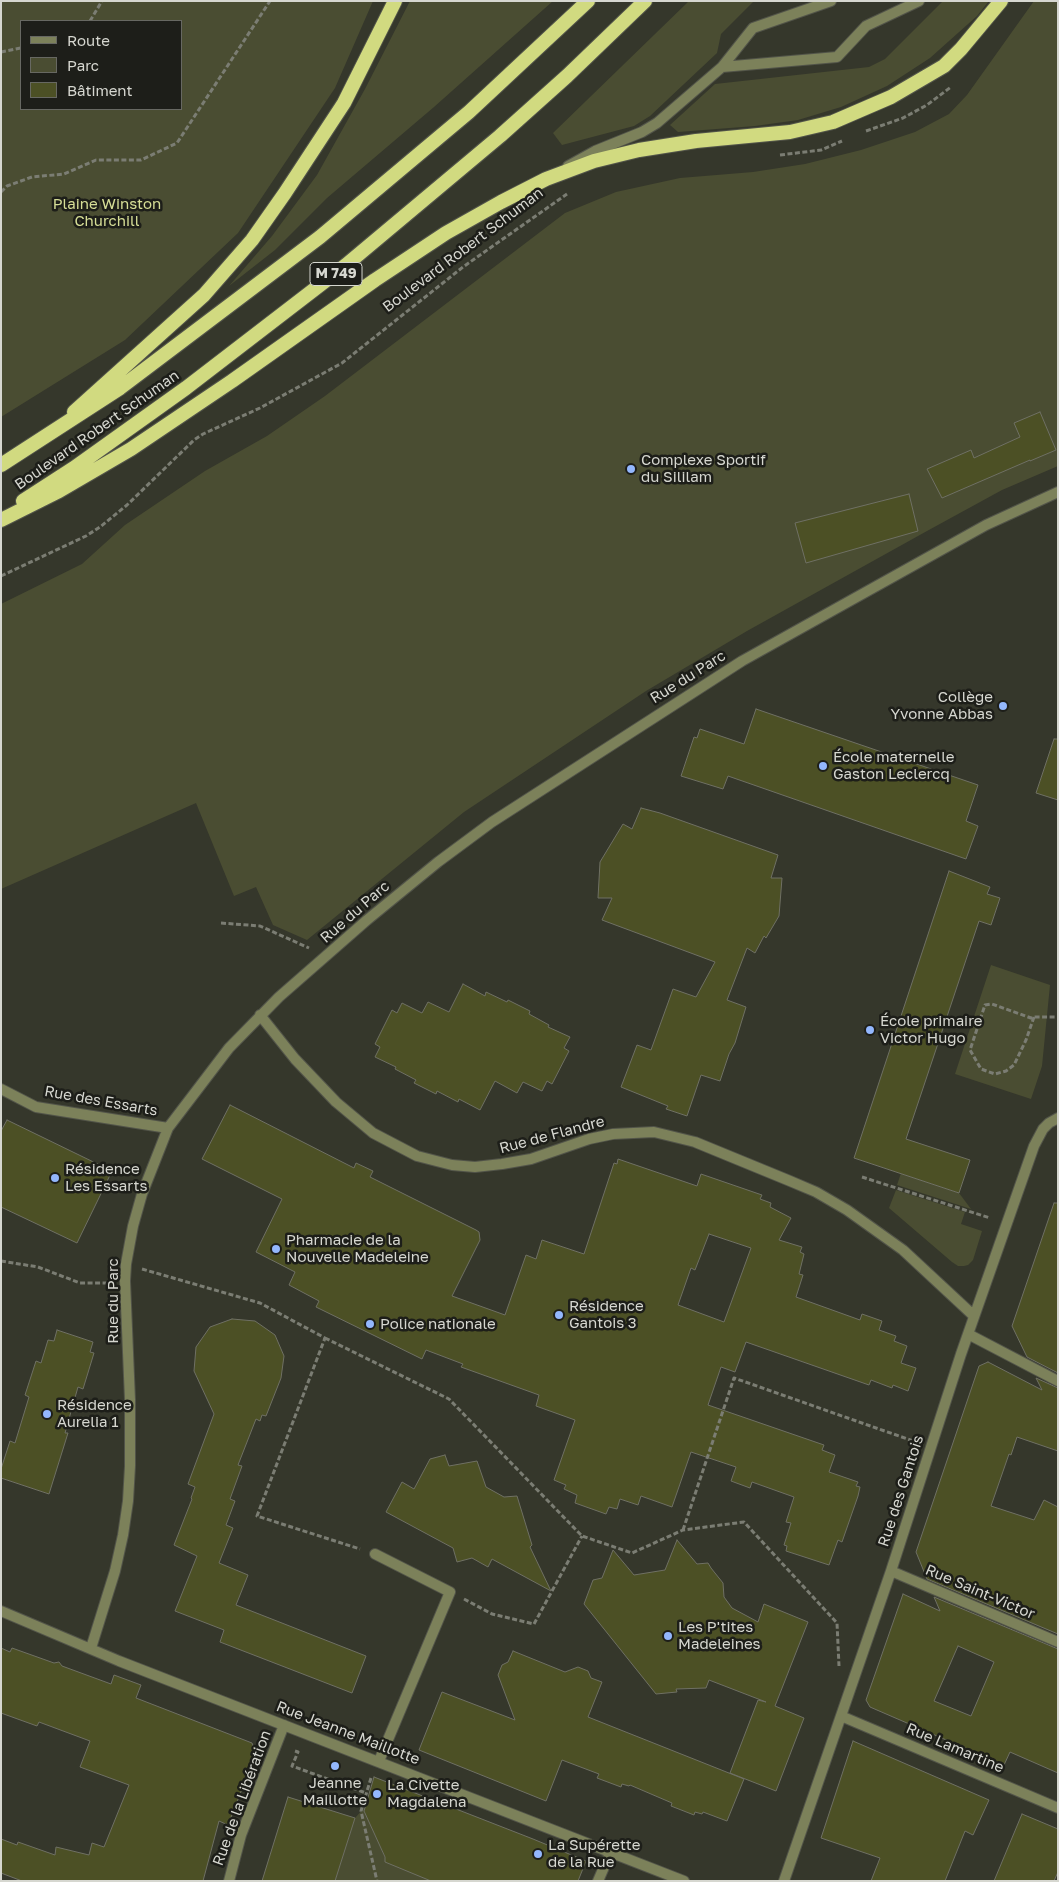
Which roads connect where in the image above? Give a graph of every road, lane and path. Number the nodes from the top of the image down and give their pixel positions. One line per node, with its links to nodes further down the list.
1 (270, 1): 18 (path)
2 (395, 1): 20 (highway)
3 (588, 1): 20 (highway, Boulevard Robert Schuman / M 749)
4 (645, 1): 23 (highway, Boulevard Robert Schuman / M 749)
5 (831, 1): 12 (street)
6 (919, 1): 12 (street)
7 (1001, 1): 17 (highway)
8 (100, 2): 9 (path)
9 (91, 20)
10 (20, 48): 11 (path)
11 (1, 52)
12 (722, 67): 17 (street)
13 (955, 83): 14 (path)
14 (859, 133)
15 (842, 141): 16 (path)
16 (775, 155)
17 (546, 179): 24 (highway)
18 (1, 192)
19 (568, 194): 25 (path, Boulevard Robert Schuman)
20 (44, 439): 21 (highway, Boulevard Robert Schuman / M 749)
21 (1, 465)
22 (1058, 492): 27 (street, Rue du Parc)
23 (1, 515)
24 (1, 520)
25 (1, 576)
26 (221, 923): 27 (path)
27 (328, 956): 28 (street, Rue du Parc)
28 (260, 1015): 33 (street, Rue du Parc); 39 (street, Rue de Flandre)
29 (1034, 1017): 29 (path); 30 (path)
30 (1058, 1017)
31 (1, 1089): 33 (street, Rue des Essarts)
32 (1058, 1118): 35 (street, Rue des Gantois)
33 (168, 1128): 37 (street, Rue du Parc)
34 (862, 1177): 35 (path)
35 (1007, 1224): 39 (street, Rue des Gantois)
36 (1, 1261): 38 (path)
37 (126, 1264): 38 (street, Rue du Parc); 41 (path)
38 (125, 1281): 51 (street, Rue du Parc)
39 (974, 1316): 40 (street, Rue des Gantois)
40 (968, 1334): 42 (street); 43 (street, Rue des Gantois)
41 (325, 1338): 45 (path); 46 (path)
42 (1058, 1381)
43 (930, 1447): 44 (path); 47 (street, Rue des Gantois)
44 (683, 1530): 45 (path); 52 (path)
45 (582, 1536): 48 (path)
46 (375, 1554): 48 (street)
47 (891, 1571): 50 (street, Rue Saint-Victor); 53 (street, Rue des Gantois)
48 (450, 1592): 56 (street)
49 (1, 1611): 51 (street, Rue Jeanne Maillotte)
50 (1058, 1642)
51 (91, 1648): 54 (street, Rue Jeanne Maillotte)
52 (839, 1669)
53 (841, 1716): 58 (street, Rue Lamartine); 64 (street, Rue des Gantois)
54 (284, 1725): 55 (street, Rue de la Libération); 56 (street, Rue Jeanne Maillotte)
55 (277, 1743): 57 (path); 60 (street, Rue de la Libération)
56 (379, 1761): 57 (path); 59 (street, Rue Jeanne Maillotte)
57 (366, 1793): 61 (path)
58 (1058, 1808)
59 (611, 1851): 62 (street); 63 (street, Rue Jeanne Maillotte)
60 (229, 1881)
61 (377, 1881)
62 (598, 1881)
63 (684, 1881)
64 (784, 1881)

